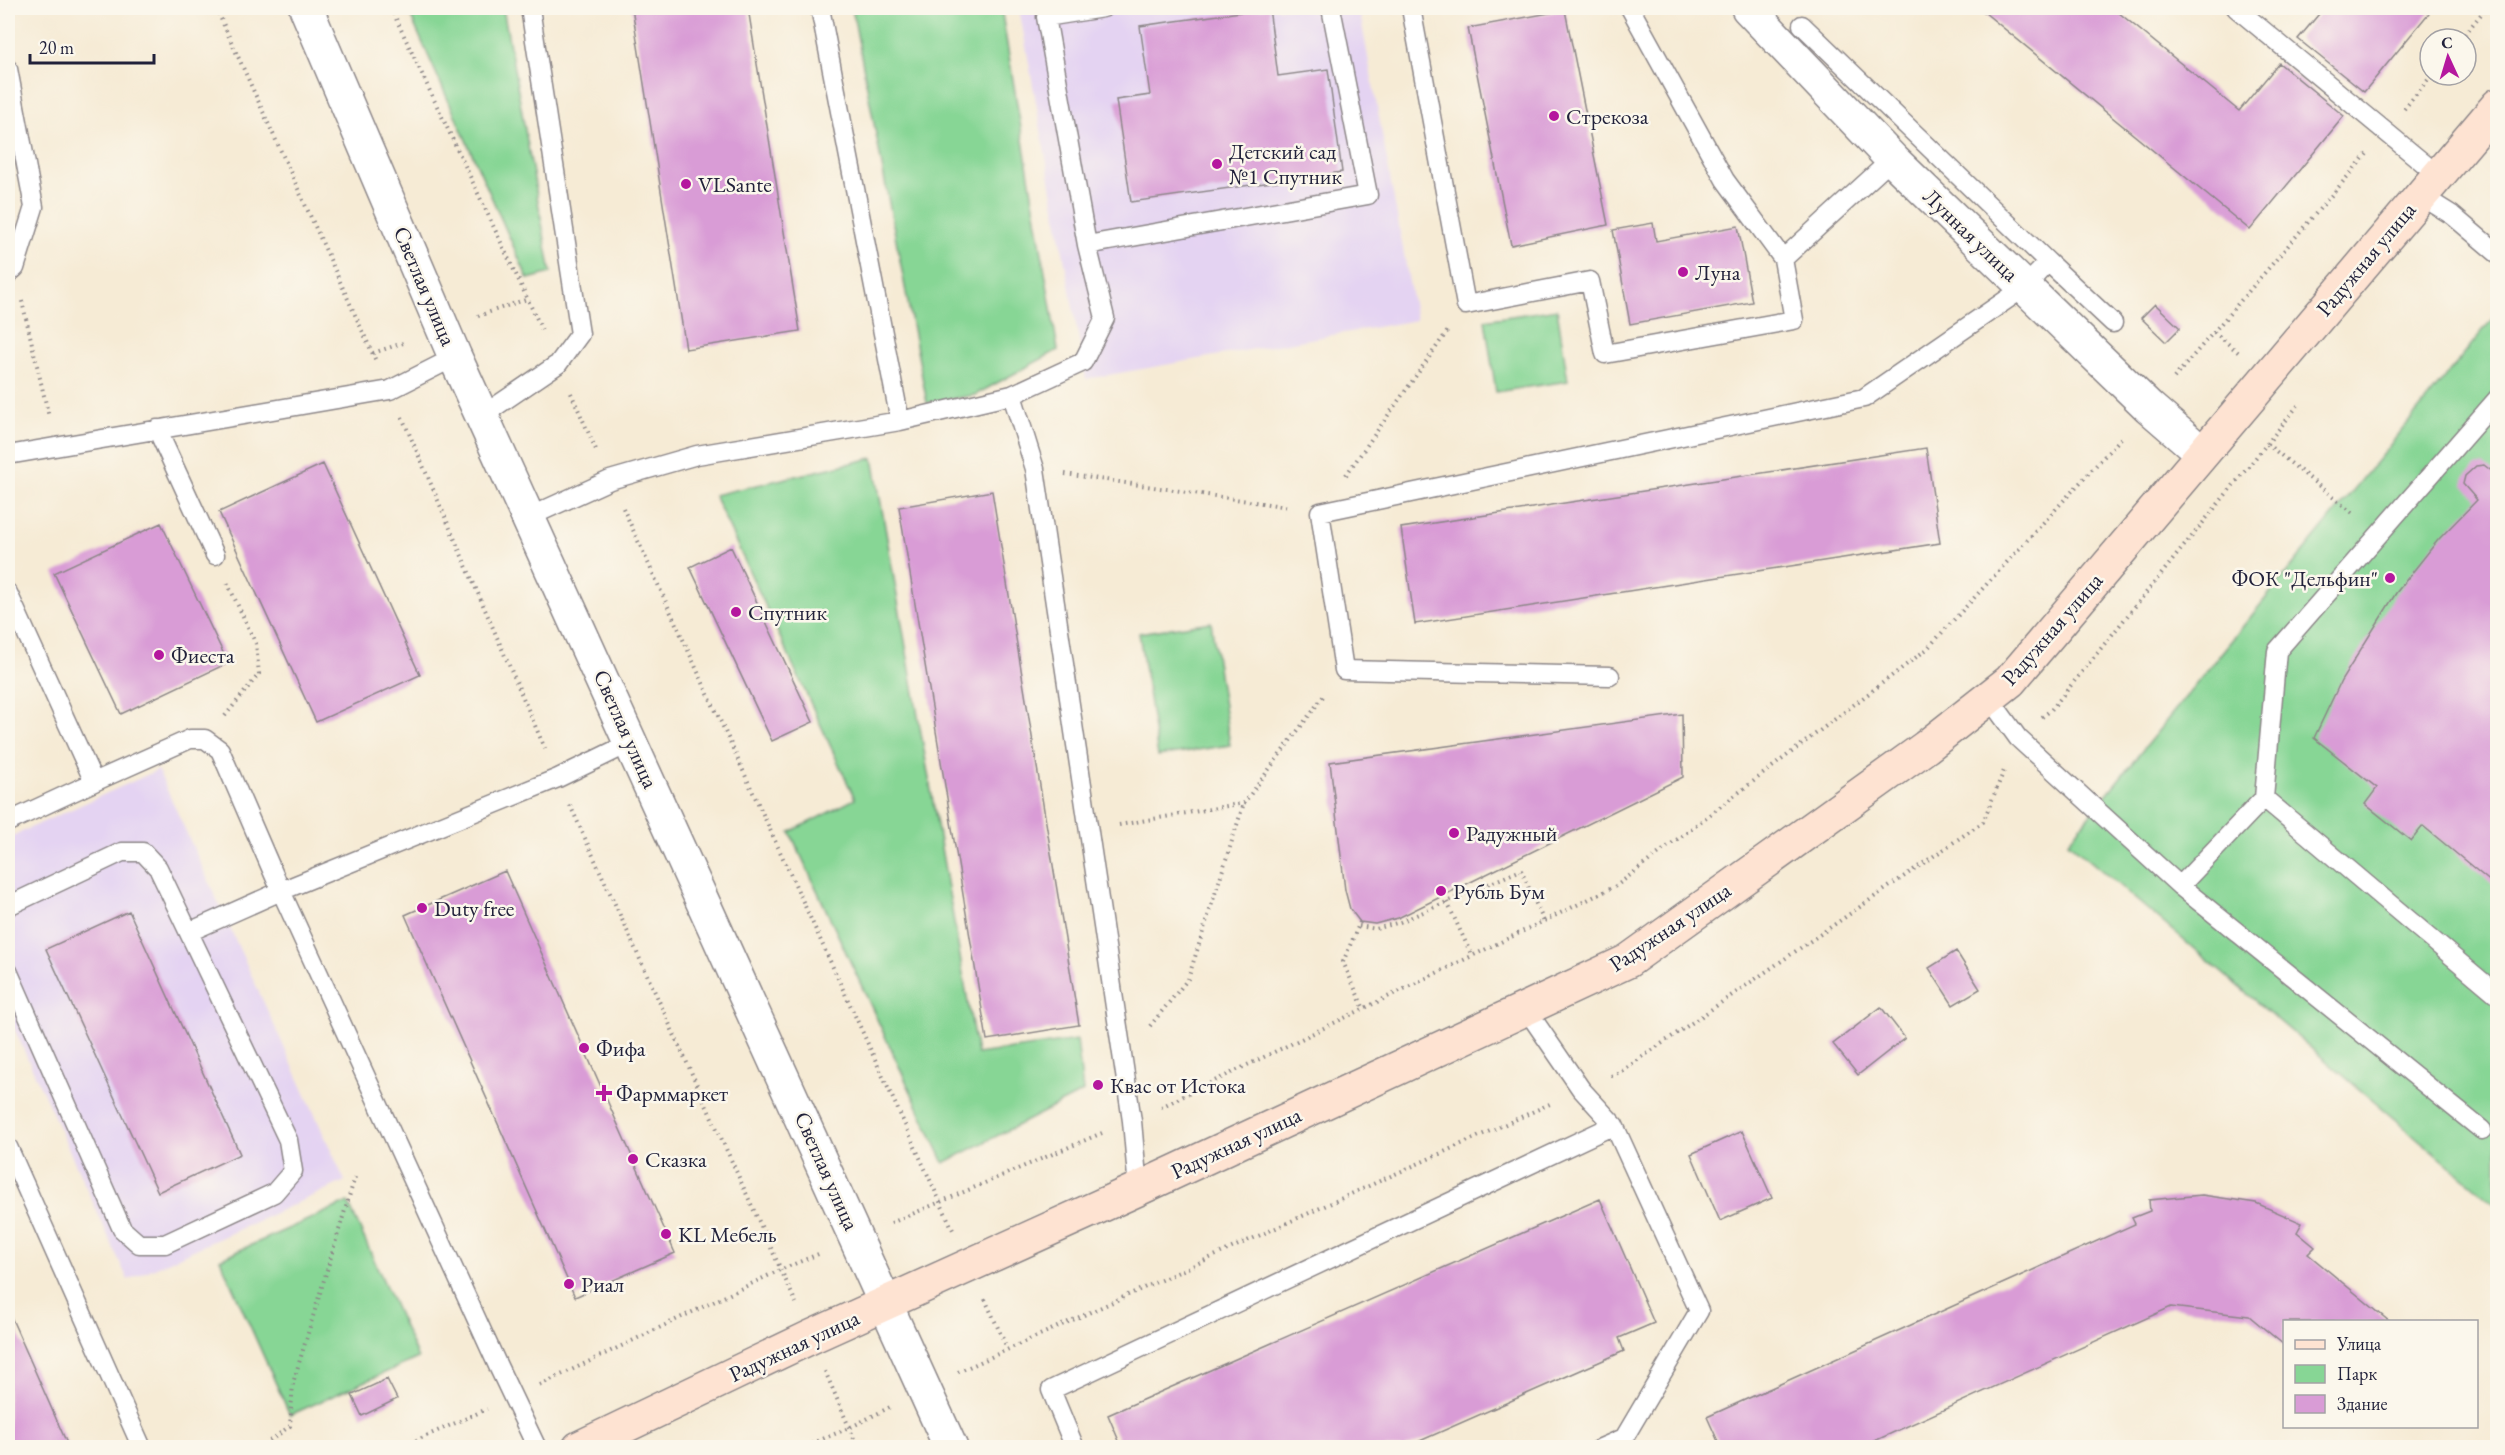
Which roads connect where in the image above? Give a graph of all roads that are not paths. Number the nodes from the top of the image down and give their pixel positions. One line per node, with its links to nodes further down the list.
1 (306, 8): 22 (street, Светлая улица)
2 (530, 8): 25 (lane)
3 (820, 8): 26 (lane)
4 (1102, 8): 15 (lane)
5 (1331, 8): 15 (lane)
6 (1411, 8): 17 (lane)
7 (1630, 8): 17 (lane)
8 (1748, 8): 13 (street, Лунная улица)
9 (2236, 8): 14 (lane)
10 (1802, 25): 18 (lane)
11 (8, 69): 19 (lane)
12 (2498, 105): 14 (main road, Радужная улица)
13 (1892, 159): 17 (lane); 20 (street, Лунная улица)
14 (2429, 185): 16 (lane); 28 (main road, Радужная улица)
15 (1087, 245): 23 (lane)
16 (2498, 254)
17 (1783, 259)
18 (2048, 262): 20 (lane); 21 (lane)
19 (11, 271)
20 (2025, 287): 28 (street, Лунная улица); 33 (lane)
21 (2113, 323)
22 (455, 357): 25 (street, Светлая улица); 27 (lane)
23 (1012, 395): 26 (lane); 49 (lane)
24 (2498, 398): 37 (lane)
25 (483, 415): 30 (street, Светлая улица)
26 (900, 421): 30 (lane)
27 (156, 429): 29 (lane); 31 (lane)
28 (2202, 453): 34 (main road, Радужная улица)
29 (8, 455)
30 (529, 517): 35 (street, Светлая улица)
31 (215, 555)
32 (8, 593): 36 (lane)
33 (1610, 676)
34 (1989, 698): 39 (lane); 45 (main road, Радужная улица)
35 (632, 742): 40 (lane); 50 (street, Светлая улица)
36 (94, 782): 38 (lane); 40 (lane)
37 (2264, 798): 39 (lane); 44 (lane)
38 (8, 822)
39 (2180, 886): 47 (lane)
40 (281, 891): 42 (lane); 52 (lane)
41 (8, 906): 42 (lane)
42 (189, 932): 43 (lane)
43 (8, 971)
44 (2498, 995)
45 (1526, 1009): 46 (lane); 49 (main road, Радужная улица)
46 (1614, 1125): 55 (lane); 56 (lane)
47 (2482, 1130)
48 (8, 1147): 51 (lane)
49 (1138, 1189): 50 (main road, Радужная улица)
50 (886, 1303): 53 (main road, Радужная улица); 54 (street, Светлая улица)
51 (142, 1448)
52 (537, 1448)
53 (579, 1448)
54 (951, 1448)
55 (1075, 1448)
56 (1601, 1448)

